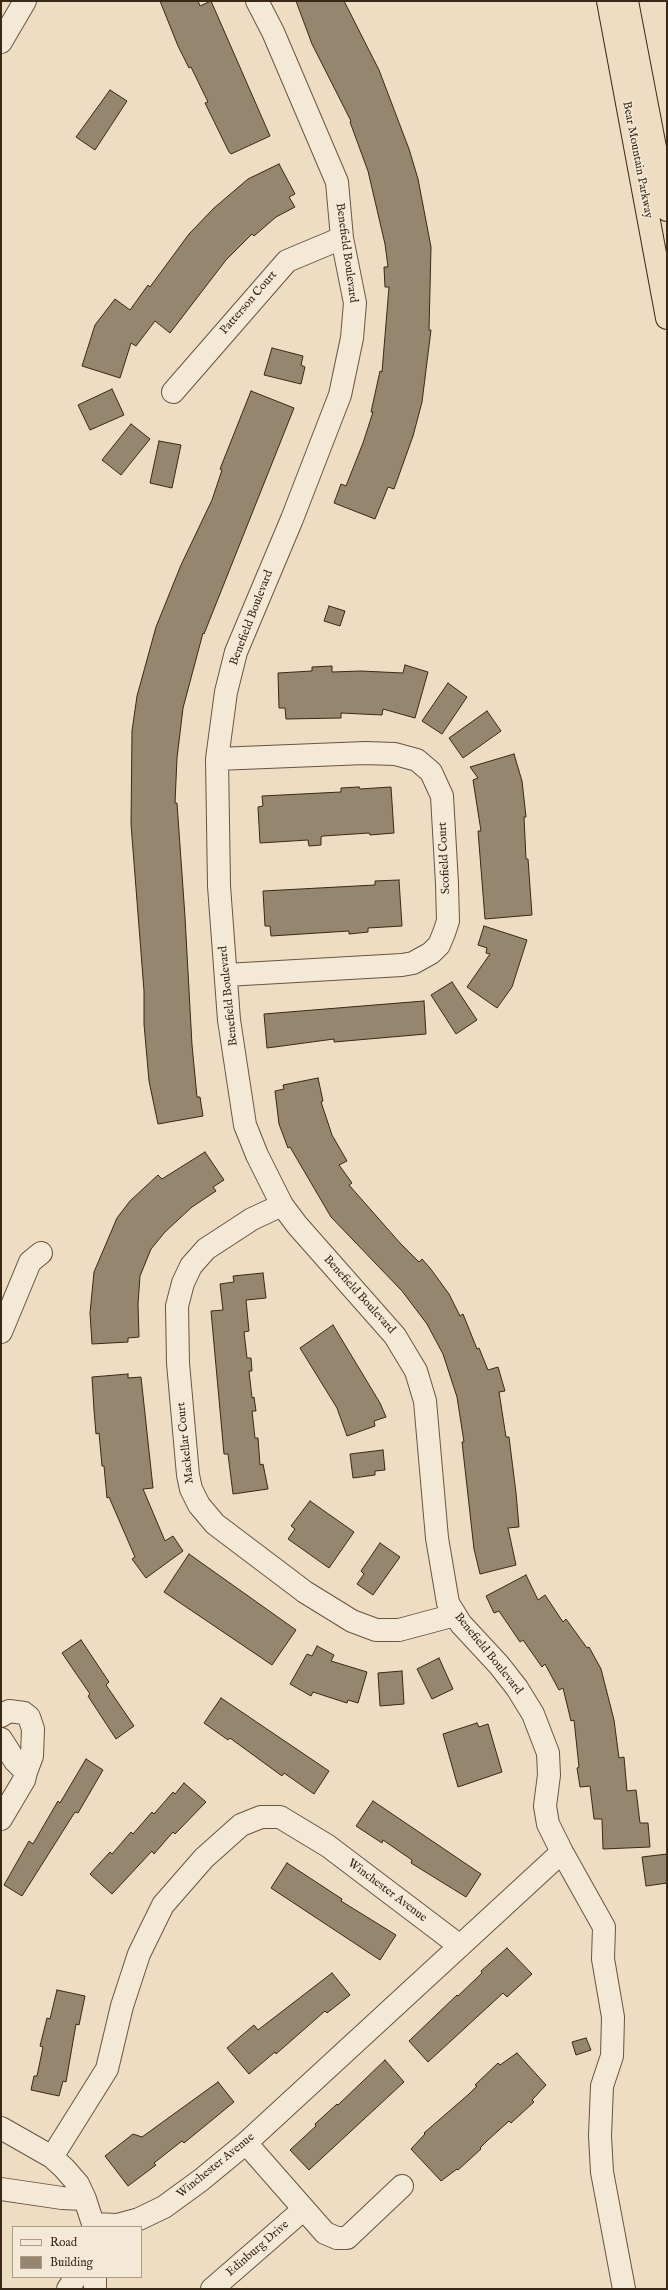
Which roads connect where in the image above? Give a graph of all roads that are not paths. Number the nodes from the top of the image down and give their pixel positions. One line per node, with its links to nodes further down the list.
1 (25, 1): 5 (street)
2 (257, 1): 7 (street, Benefield Boulevard)
3 (608, 1): 8 (highway, Bear Mountain Parkway)
4 (627, 1): 6 (highway, Bear Mountain Parkway)
5 (1, 42)
6 (667, 210)
7 (342, 238): 9 (street, Patterson Court); 10 (street, Benefield Boulevard)
8 (667, 318)
9 (173, 392)
10 (217, 759): 11 (street, Benefield Boulevard); 11 (street, Scofield Court)
11 (226, 975): 12 (street, Benefield Boulevard)
12 (282, 1205): 15 (street, Benefield Boulevard); 15 (street, Mackellar Court)
13 (41, 1253): 14 (street)
14 (1, 1332)
15 (455, 1615): 20 (street, Benefield Boulevard)
16 (1, 1716): 18 (street)
17 (1, 1739): 18 (street)
18 (26, 1772): 19 (street)
19 (1, 1819)
20 (562, 1852): 21 (street); 35 (street, Benefield Boulevard)
21 (460, 1946): 23 (street, Winchester Avenue); 24 (street, Winchester Avenue)
22 (1, 2128): 24 (street)
23 (246, 2143): 28 (street); 29 (street, Winchester Avenue)
24 (52, 2157): 27 (street)
25 (402, 2186): 28 (street)
26 (1, 2189): 27 (street)
27 (85, 2199): 29 (street)
28 (304, 2209): 34 (street, Edinburg Drive)
29 (94, 2226)
30 (75, 2278): 32 (street)
31 (95, 2278): 33 (street)
32 (68, 2289)
33 (95, 2289)
34 (212, 2289)
35 (624, 2289)

